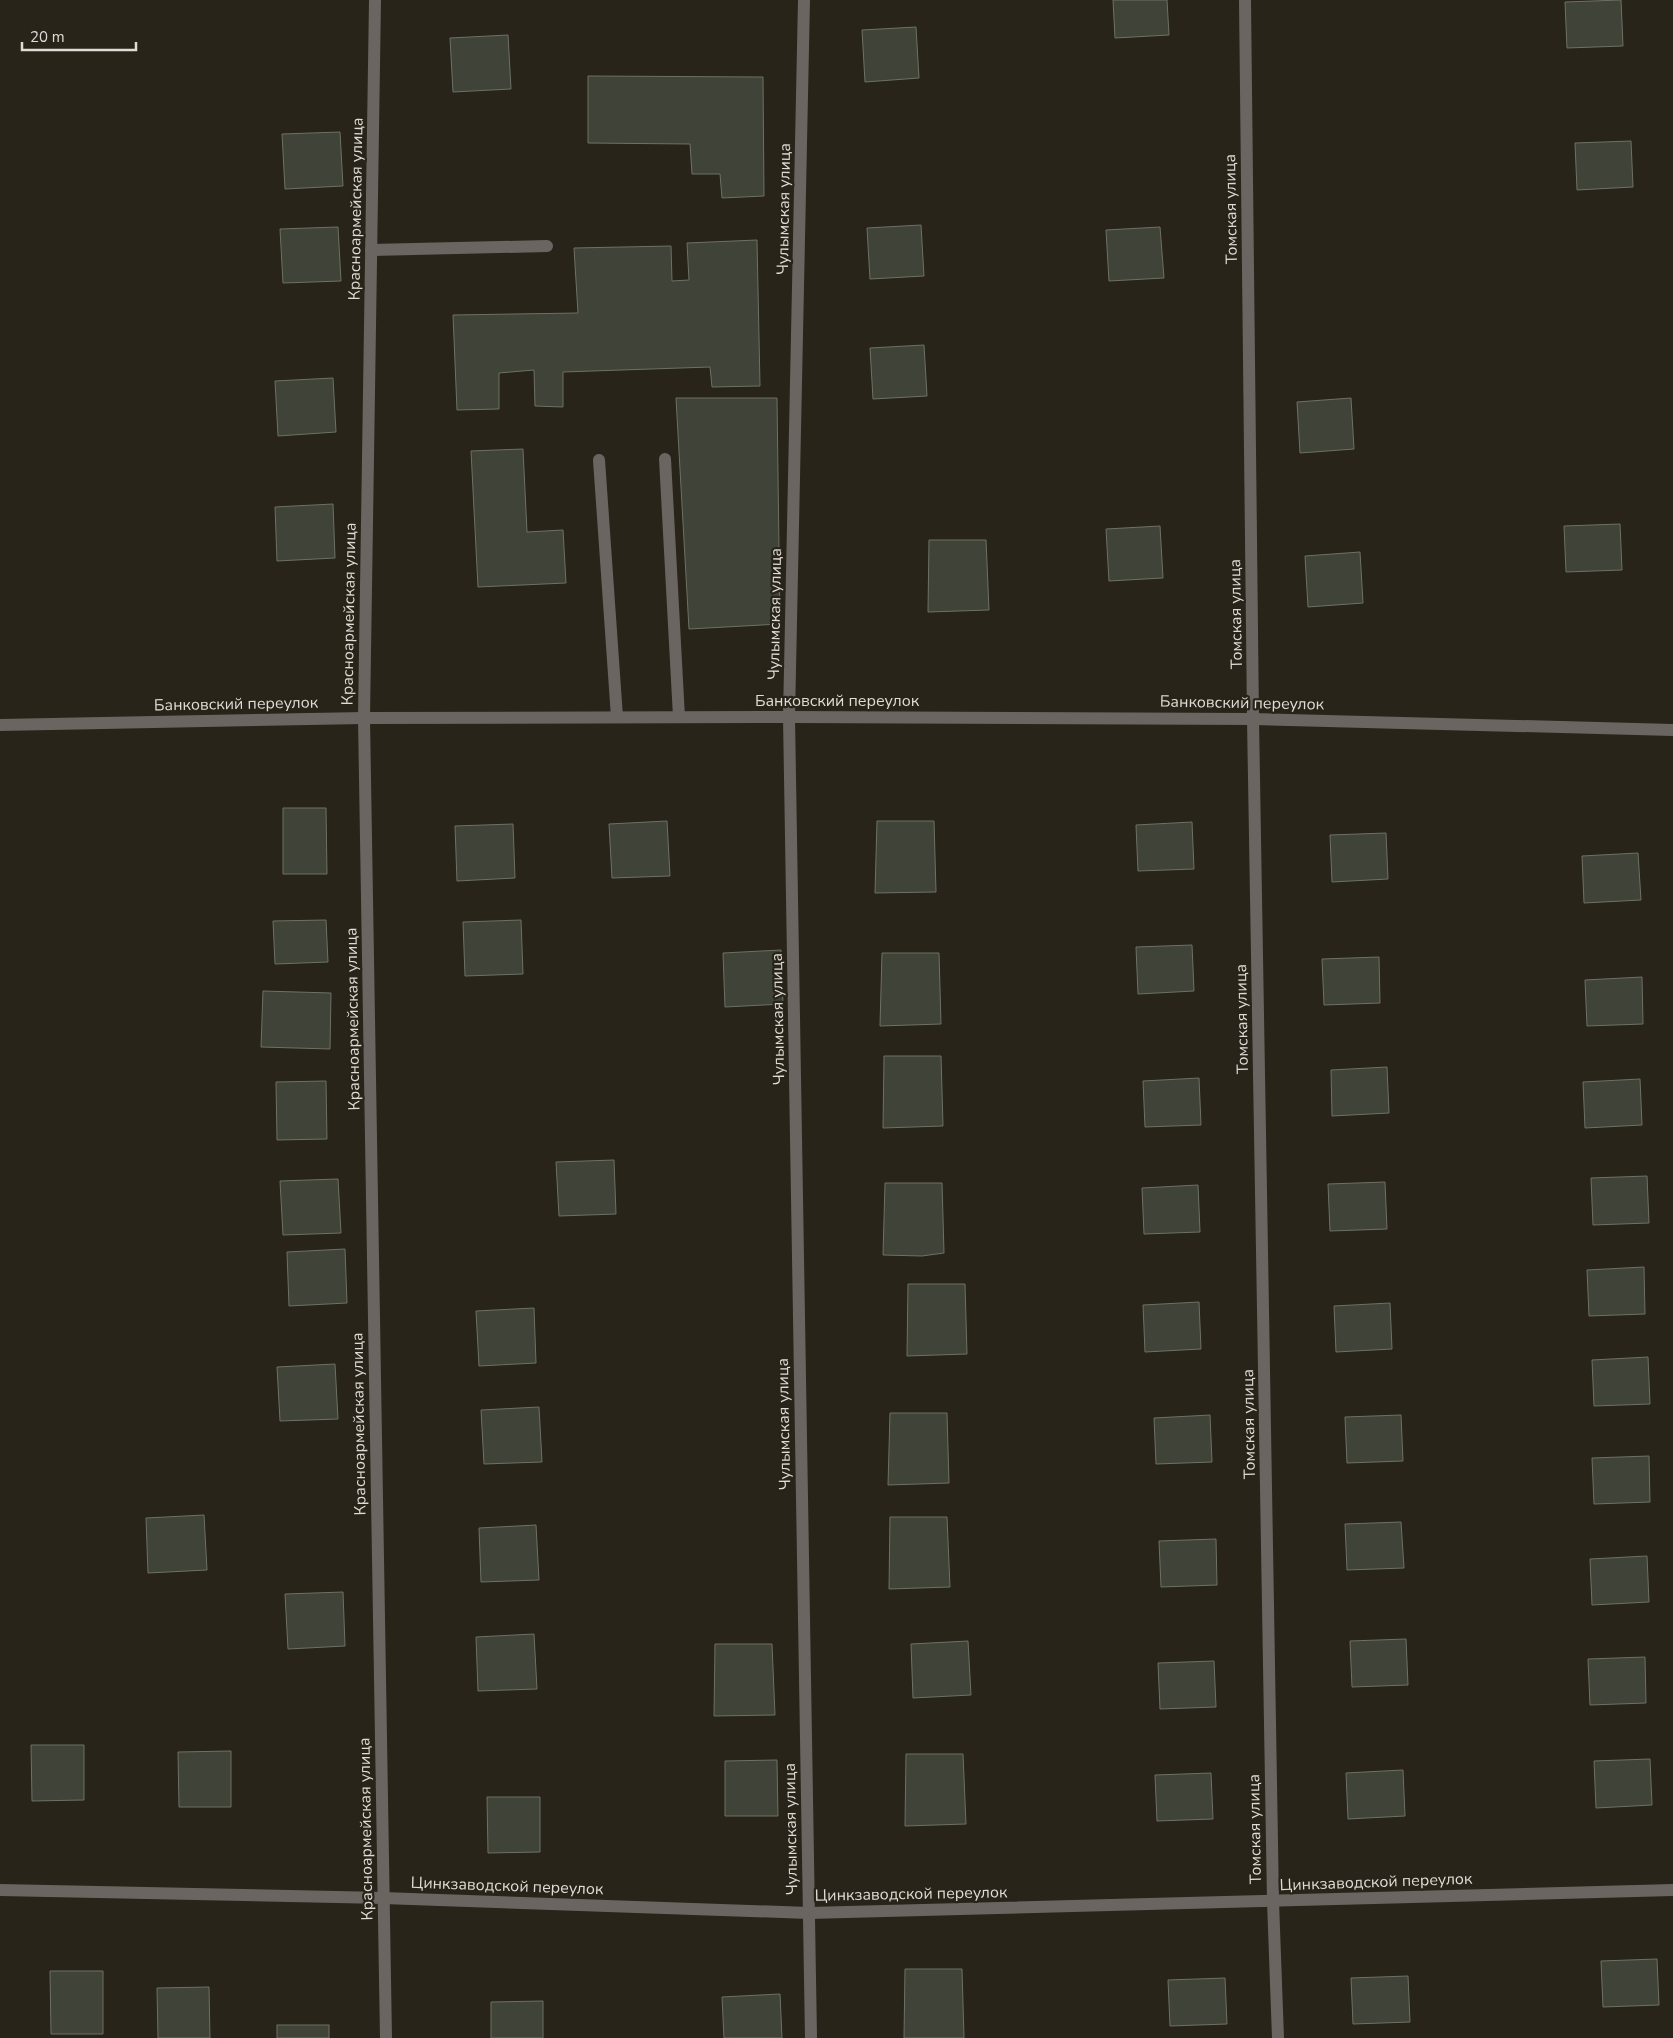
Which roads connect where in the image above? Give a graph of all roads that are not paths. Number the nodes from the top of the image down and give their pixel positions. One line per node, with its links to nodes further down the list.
1 (375, 0): 5 (street, Красноармейская улица)
2 (804, 0): 10 (street, Чулымская улица)
3 (1245, 0): 12 (street, Томская улица)
4 (547, 246): 5 (street)
5 (371, 250): 11 (street, Красноармейская улица)
6 (665, 459): 9 (street)
7 (599, 460): 8 (street)
8 (617, 717): 9 (street, Банковский переулок); 11 (street, Банковский переулок)
9 (679, 717): 10 (street, Банковский переулок)
10 (789, 717): 12 (street, Банковский переулок); 19 (street, Чулымская улица)
11 (364, 718): 13 (street, Банковский переулок); 17 (street, Красноармейская улица)
12 (1253, 719): 14 (street, Банковский переулок); 18 (street, Томская улица)
13 (0, 725)
14 (1673, 730)
15 (0, 1890): 17 (street, Цинкзаводской переулок)
16 (1673, 1890): 18 (street, Цинкзаводской переулок)
17 (383, 1898): 19 (street, Цинкзаводской переулок); 20 (street, Красноармейская улица)
18 (1273, 1901): 19 (street, Цинкзаводской переулок); 22 (street, Томская улица)
19 (808, 1913): 21 (street, Чулымская улица)
20 (386, 2038)
21 (811, 2038)
22 (1278, 2038)

